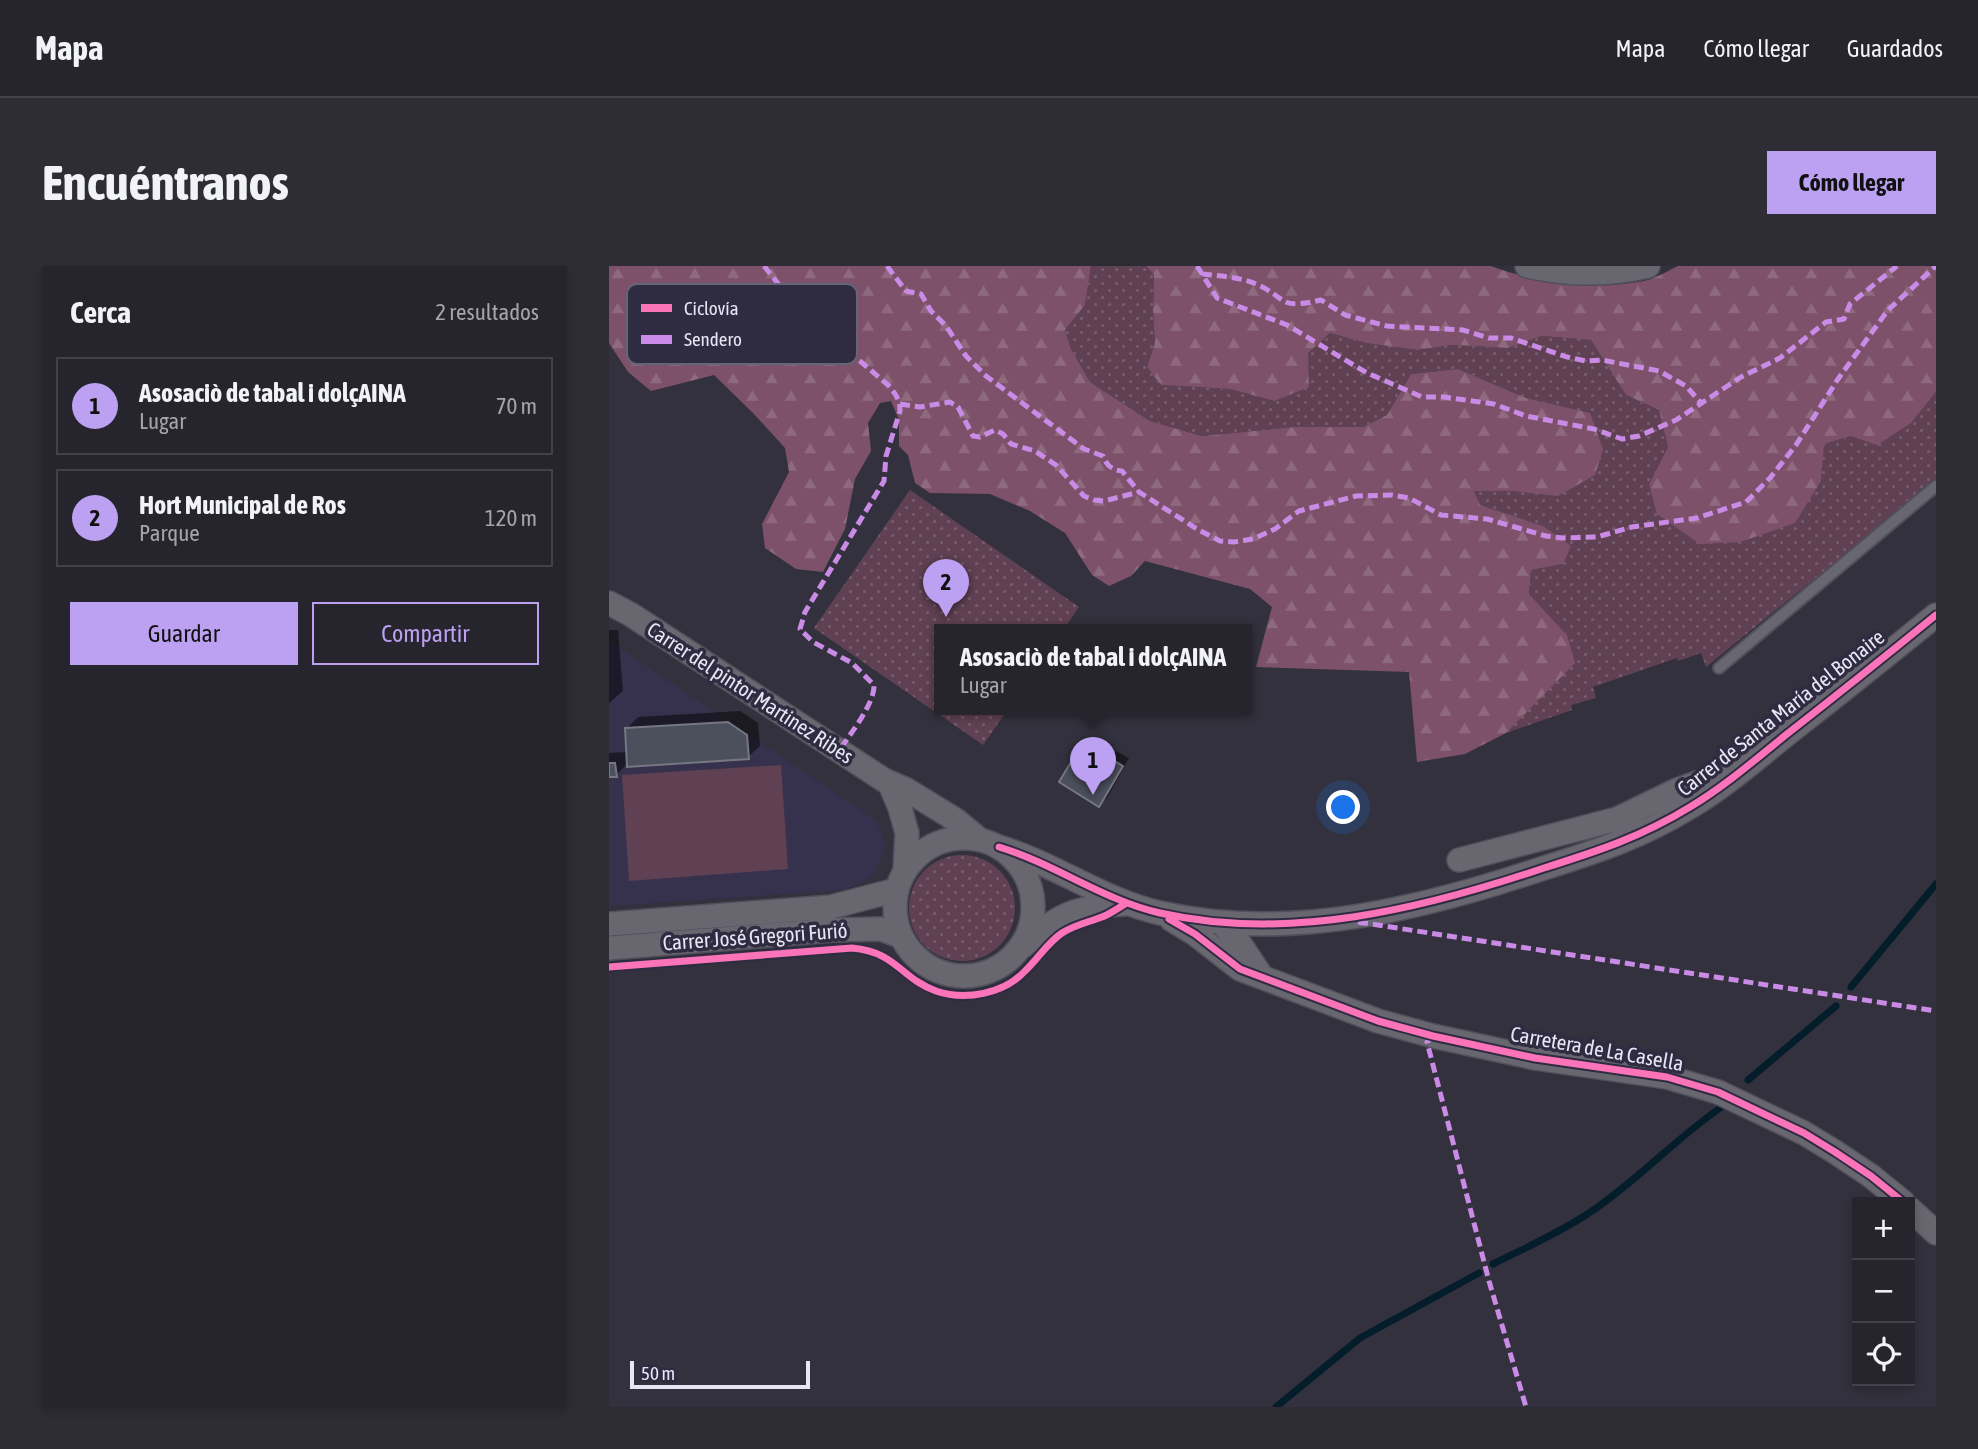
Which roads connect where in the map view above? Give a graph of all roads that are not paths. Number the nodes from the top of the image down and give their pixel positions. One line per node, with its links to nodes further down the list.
1 (1527, 266): 2 (street)
2 (1648, 266)
3 (1936, 486): 6 (lane)
4 (609, 603): 8 (street, Carrer del pintor Martinez Ribes)
5 (1936, 615): 7 (street, Carrer de Santa María del Bonaire)
6 (1719, 668)
7 (1748, 765): 10 (street, Carrer de Santa María del Bonaire); 15 (street, Carrer de Santa María del Bonaire)
8 (890, 784): 9 (street, Carrer del pintor Martinez Ribes); 11 (street)
9 (990, 844): 11 (street); 12 (street, Carrer de Santa María del Bonaire); 19 (street)
10 (1459, 860)
11 (901, 880): 16 (street, Carrer José Gregori Furió); 17 (street)
12 (1125, 904): 13 (street, Carrer de Santa María del Bonaire); 19 (street, Carrer de Santa María del Bonaire)
13 (1160, 913): 14 (street, Carrer de Santa María del Bonaire); 20 (street, Carretera de La Casella)
14 (1220, 922): 15 (street, Carrer de Santa María del Bonaire); 20 (street)
15 (1280, 923): 20 (street)
16 (609, 924)
17 (900, 936): 18 (street, Carrer José Gregori Furió); 19 (street)
18 (609, 948)
19 (1020, 948)
20 (1258, 970): 21 (street, Carretera de La Casella)
21 (1897, 1197)
22 (1915, 1214): 23 (street)
23 (1936, 1233)

